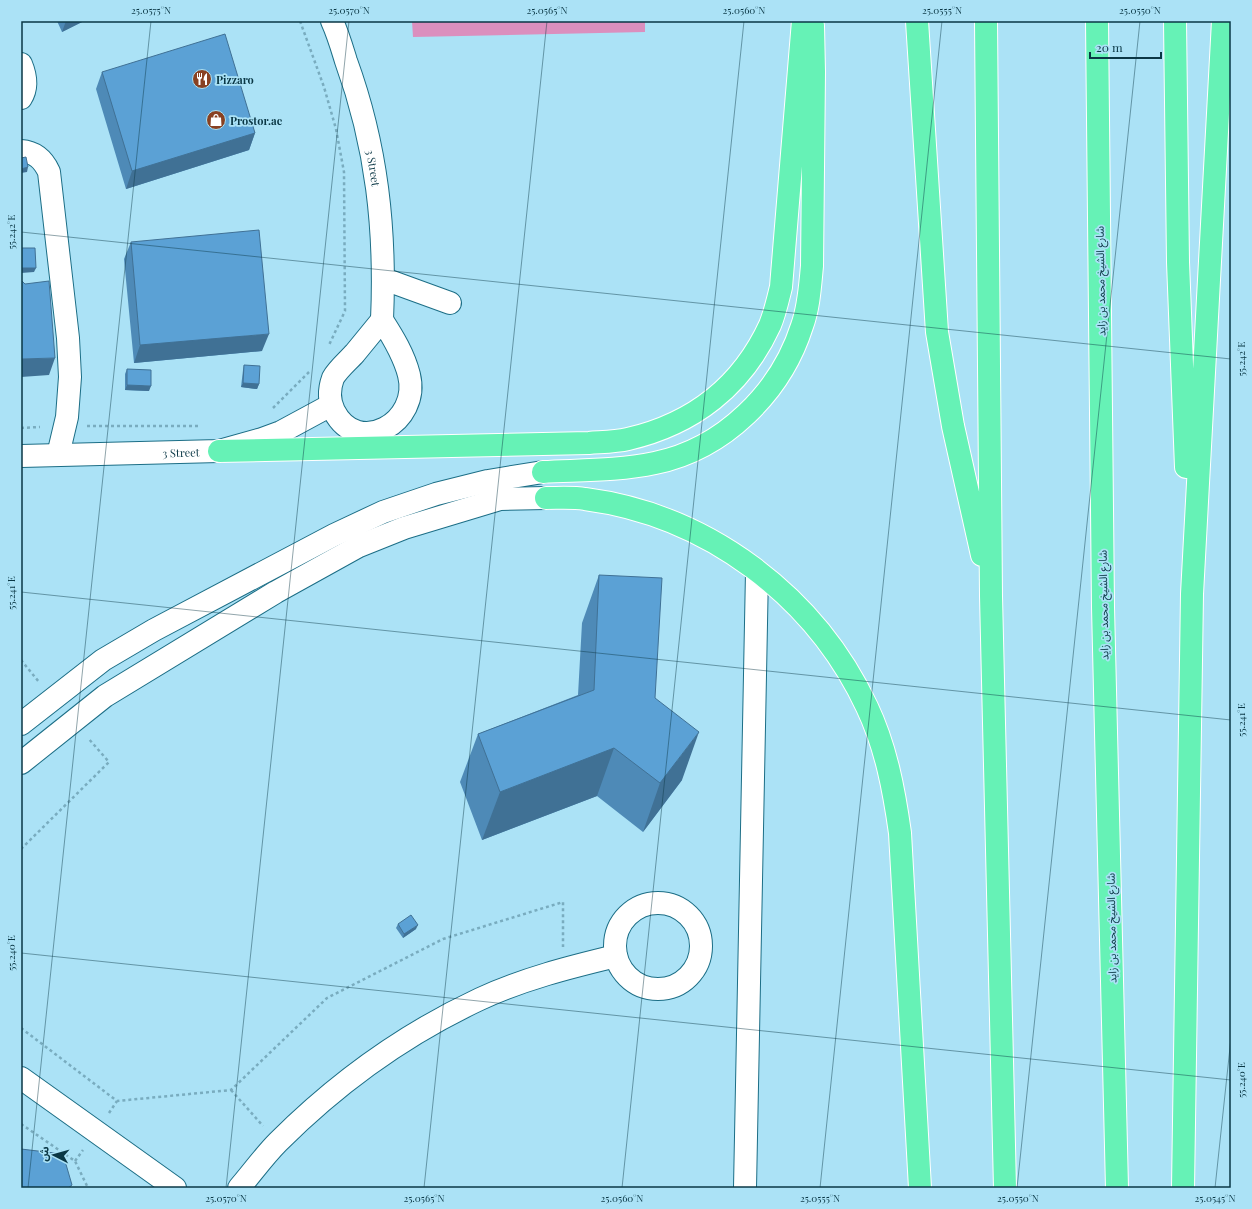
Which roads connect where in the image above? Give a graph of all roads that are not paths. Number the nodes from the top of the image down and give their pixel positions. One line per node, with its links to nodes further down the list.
1 (332, 21): 12 (street, 3 Street)
2 (803, 21): 16 (highway)
3 (812, 21): 19 (highway)
4 (917, 21): 23 (highway)
5 (986, 21): 23 (highway)
6 (1097, 21): 33 (highway, شارع الشيخ محمد بن زايد)
7 (1175, 21): 22 (highway)
8 (1223, 21): 22 (highway)
9 (21, 64): 10 (street)
10 (21, 98)
11 (21, 151): 17 (street)
12 (384, 279): 13 (street); 14 (street, 3 Street)
13 (450, 303)
14 (382, 320): 15 (street); 15 (street)
15 (331, 404): 16 (street, 3 Street)
16 (219, 451): 17 (street, 3 Street)
17 (58, 455): 18 (street, 3 Street)
18 (21, 456)
19 (543, 472): 24 (street)
20 (546, 498): 21 (highway); 25 (street)
21 (757, 572): 30 (street); 31 (highway)
22 (1192, 594): 34 (highway)
23 (991, 596): 32 (highway)
24 (21, 724)
25 (21, 763)
26 (616, 956): 29 (street)
27 (21, 1078): 28 (street)
28 (175, 1188)
29 (239, 1188)
30 (745, 1188)
31 (920, 1188)
32 (1005, 1188)
33 (1117, 1188)
34 (1183, 1188)

